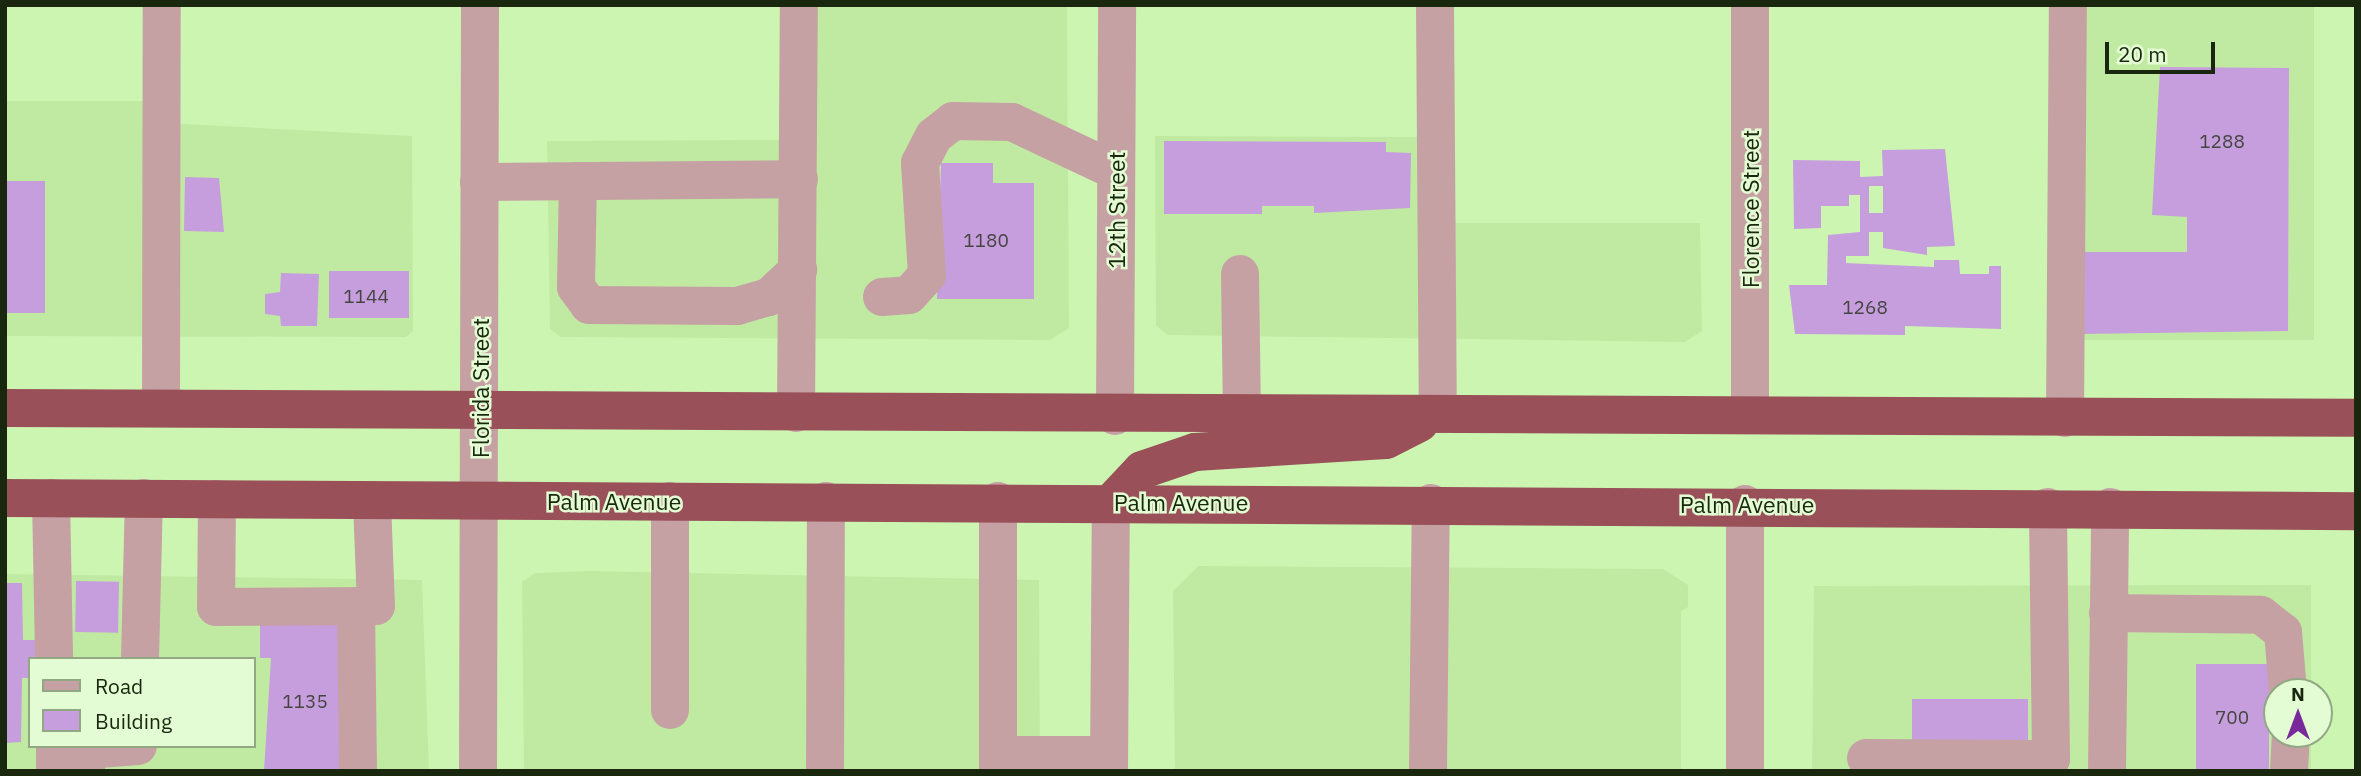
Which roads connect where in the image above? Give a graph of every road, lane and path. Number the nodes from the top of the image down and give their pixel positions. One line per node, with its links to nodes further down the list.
1 (162, 5): 16 (street)
2 (480, 5): 11 (street, Florida Street)
3 (799, 5): 9 (street)
4 (1116, 5): 8 (street, 12th Street)
5 (1435, 5): 21 (street)
6 (1750, 5): 19 (street, Florence Street)
7 (2068, 5): 23 (street)
8 (1116, 171): 14 (street); 22 (street, 12th Street)
9 (799, 179): 10 (street); 12 (street)
10 (578, 181): 11 (street); 12 (street)
11 (479, 182): 17 (street, Florida Street)
12 (798, 270): 18 (street)
13 (1240, 274): 20 (street)
14 (883, 297)
15 (5, 408): 16 (highway)
16 (161, 408): 17 (highway)
17 (480, 408): 18 (highway); 30 (street, Florida Street)
18 (796, 413): 22 (highway)
19 (1750, 413): 21 (highway); 23 (highway)
20 (1242, 415): 21 (highway); 22 (highway)
21 (1438, 415): 34 (highway)
22 (1115, 416)
23 (2066, 418): 24 (highway)
24 (2356, 418)
25 (5, 498): 26 (highway, Palm Avenue)
26 (51, 498): 27 (highway, Palm Avenue); 42 (street)
27 (144, 498): 28 (highway, Palm Avenue); 43 (street)
28 (217, 499): 29 (highway, Palm Avenue); 40 (street)
29 (372, 499): 30 (highway, Palm Avenue); 40 (street)
30 (479, 501): 31 (highway, Palm Avenue); 55 (street, Florida Street)
31 (670, 501): 32 (highway, Palm Avenue); 45 (street)
32 (826, 501): 33 (highway, Palm Avenue); 56 (street)
33 (998, 501): 34 (highway, Palm Avenue); 50 (street)
34 (1111, 503): 35 (highway, Palm Avenue); 51 (street)
35 (1430, 503): 36 (highway, Palm Avenue); 57 (street)
36 (1745, 504): 37 (highway, Palm Avenue); 58 (street)
37 (2049, 507): 38 (highway, Palm Avenue); 49 (street)
38 (2110, 507): 39 (highway, Palm Avenue); 41 (street)
39 (2356, 511)
40 (366, 606): 54 (street)
41 (2108, 613): 44 (street); 59 (street)
42 (54, 657)
43 (140, 657)
44 (2287, 678)
45 (670, 710)
46 (55, 748): 52 (street)
47 (112, 748): 53 (street)
48 (2290, 748): 60 (street)
49 (1867, 758)
50 (998, 763): 51 (street)
51 (1109, 763)
52 (55, 771)
53 (86, 771)
54 (358, 771)
55 (478, 771)
56 (825, 771)
57 (1428, 771)
58 (1745, 771)
59 (2107, 771)
60 (2289, 771)

